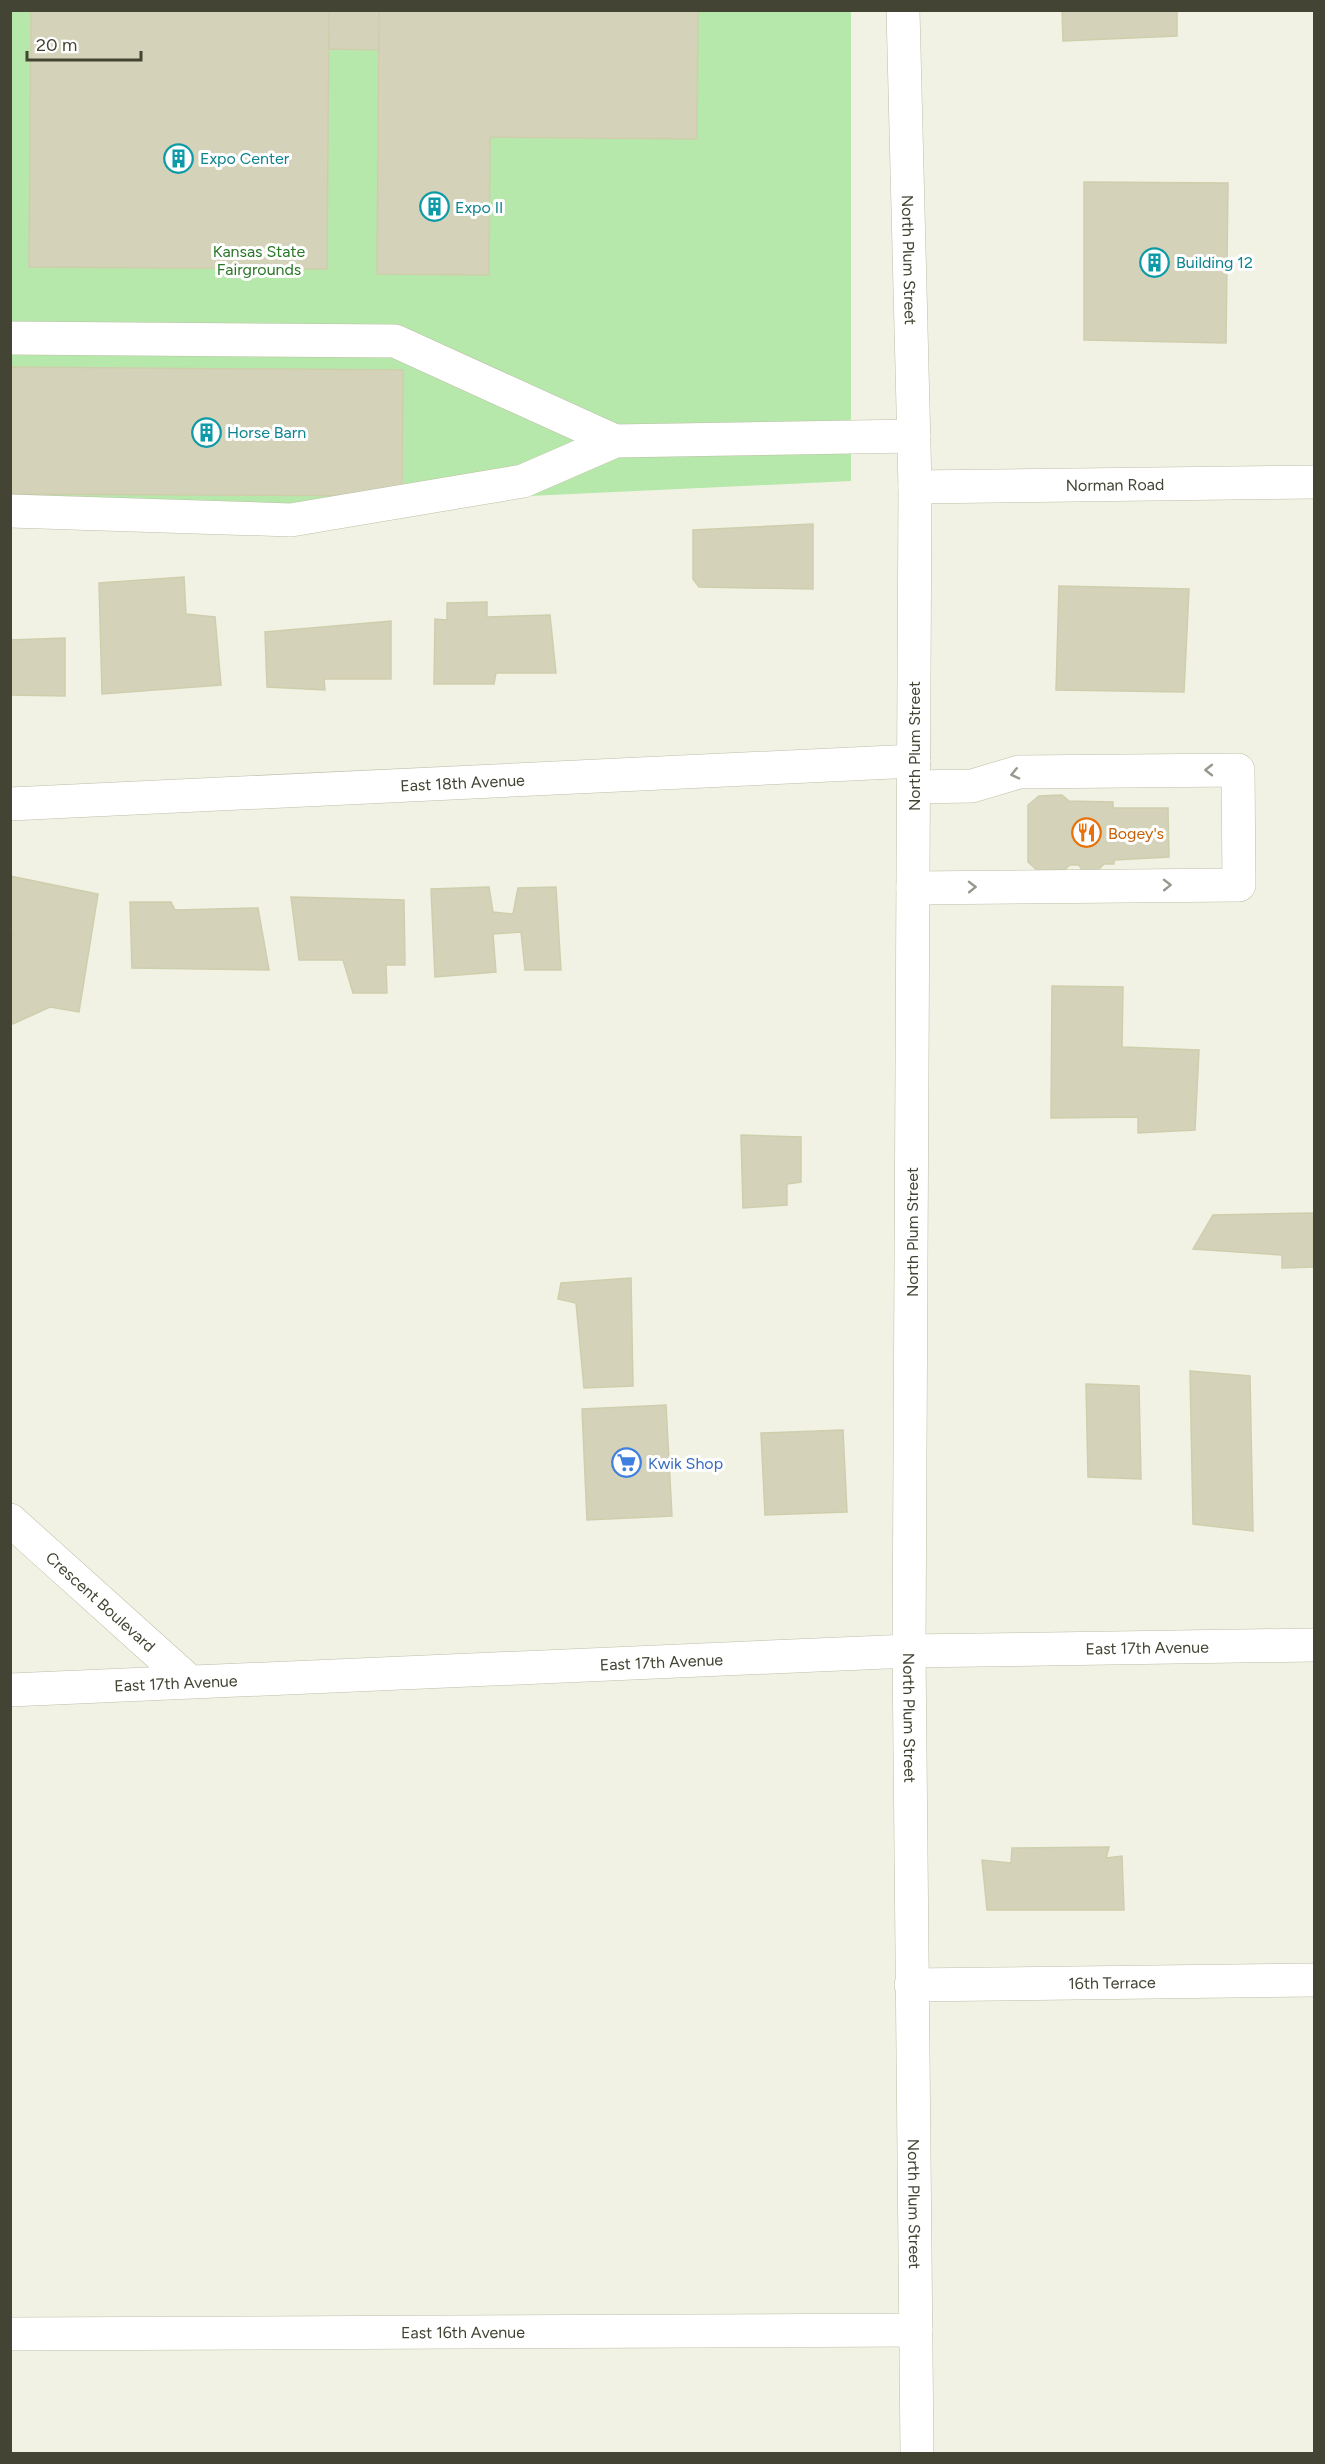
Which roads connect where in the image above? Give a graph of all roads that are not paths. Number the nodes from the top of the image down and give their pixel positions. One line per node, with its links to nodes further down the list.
1 (903, 10): 3 (street, North Plum Street)
2 (10, 338): 4 (street)
3 (914, 436): 4 (street); 6 (street, North Plum Street)
4 (615, 441): 7 (street)
5 (1314, 482): 6 (street, Norman Road)
6 (915, 487): 8 (street, North Plum Street)
7 (10, 511)
8 (914, 774): 9 (street, East 18th Avenue); 10 (street, North Plum Street); 10 (street, East 18th Avenue, one-way to 8)
9 (10, 804)
10 (913, 888): 13 (street, North Plum Street)
11 (10, 1520): 14 (street, Crescent Boulevard)
12 (1314, 1645): 13 (street, East 17th Avenue)
13 (909, 1651): 14 (street, East 17th Avenue); 17 (street, North Plum Street)
14 (189, 1681): 15 (street, East 17th Avenue)
15 (10, 1690)
16 (1314, 1980): 17 (street, 16th Terrace)
17 (911, 1985): 18 (street, North Plum Street)
18 (916, 2330): 19 (street, East 16th Avenue); 20 (street, North Plum Street)
19 (10, 2334)
20 (917, 2454)

